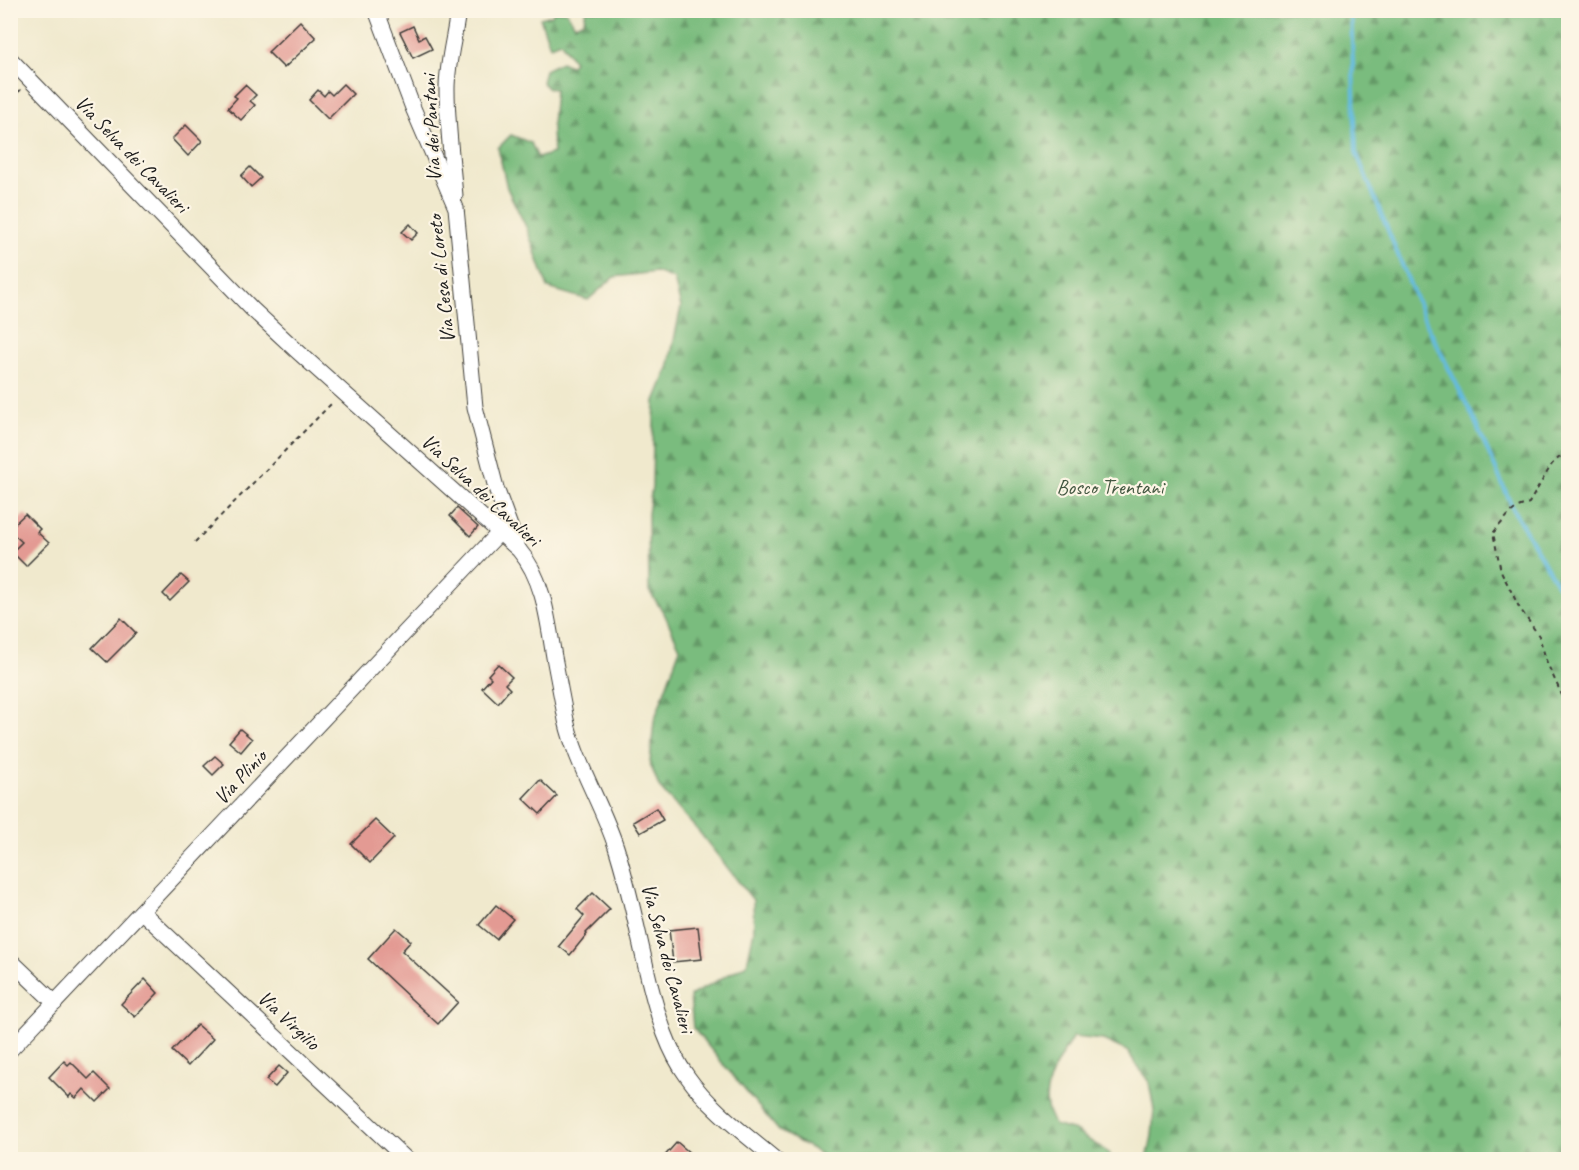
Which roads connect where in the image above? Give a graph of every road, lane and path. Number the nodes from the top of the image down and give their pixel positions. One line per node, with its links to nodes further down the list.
1 (376, 10): 4 (street, Via Cesa di Loreto)
2 (458, 10): 4 (street, Via dei Pantani)
3 (10, 59): 5 (street, Via Selva dei Cavalieri)
4 (456, 208): 9 (street, Via Cesa di Loreto)
5 (343, 392): 7 (street, Via Selva dei Cavalieri); 8 (path)
6 (1569, 431): 10 (path)
7 (499, 533): 9 (street, Via Selva dei Cavalieri); 11 (street, Via Plinio)
8 (195, 542)
9 (519, 550): 15 (street, Via Selva dei Cavalieri)
10 (1569, 708)
11 (142, 912): 13 (street, Via Plinio); 16 (street, Via Virgilio)
12 (10, 960): 13 (street)
13 (55, 1003): 14 (street, Via Plinio)
14 (10, 1050)
15 (768, 1157)
16 (407, 1160)

